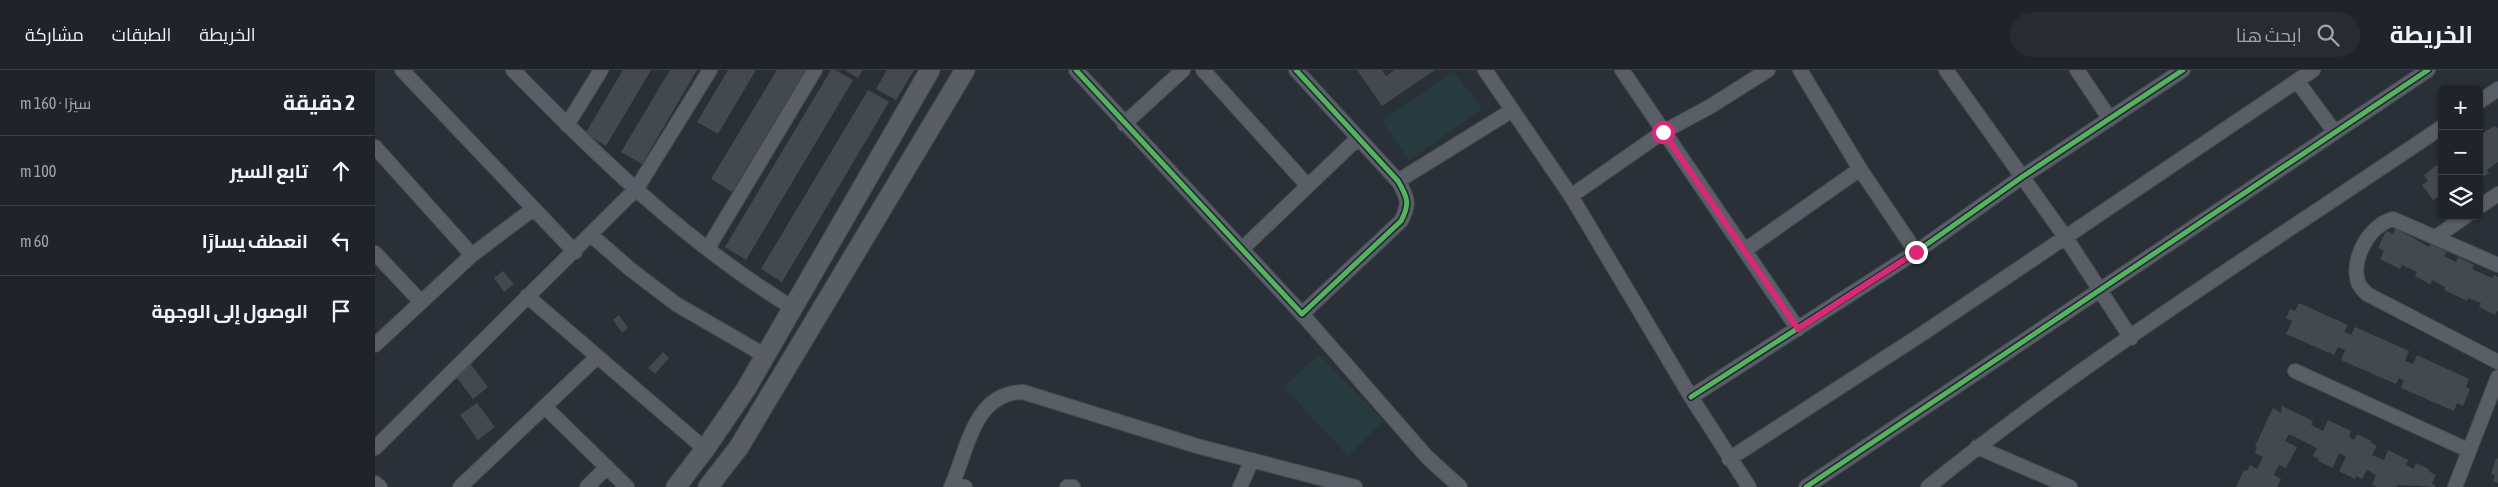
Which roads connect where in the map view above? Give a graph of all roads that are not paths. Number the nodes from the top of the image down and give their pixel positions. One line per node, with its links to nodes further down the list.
1 (402, 70): 41 (street)
2 (513, 70): 27 (street)
3 (601, 70): 27 (street)
4 (710, 70): 37 (street)
5 (815, 70): 46 (street)
6 (931, 70): 57 (main road)
7 (965, 70): 83 (main road)
8 (1076, 70): 26 (street)
9 (1183, 70): 26 (street)
10 (1203, 70): 36 (street)
11 (1296, 70): 31 (street)
12 (1485, 70): 24 (street)
13 (1622, 70): 30 (street)
14 (1768, 70): 30 (street)
15 (1800, 70): 33 (street)
16 (1946, 70): 34 (street)
17 (2077, 70): 25 (street)
18 (2183, 70): 25 (street)
19 (2313, 70): 21 (street)
20 (2428, 70): 29 (street)
21 (2297, 82): 29 (street); 45 (street)
22 (2498, 89): 23 (street)
23 (2483, 99)
24 (1511, 111): 35 (street); 39 (street)
25 (2110, 119): 34 (street)
26 (1125, 124): 47 (street)
27 (567, 125): 37 (street)
28 (2438, 130): 60 (street)
29 (2334, 131): 54 (street)
30 (1663, 132): 39 (street); 48 (street)
31 (1358, 138): 35 (street); 36 (street)
32 (375, 148): 52 (street)
33 (1860, 169): 48 (street); 50 (street)
34 (2022, 177): 45 (street); 50 (street)
35 (1398, 181): 58 (street)
36 (1307, 185): 47 (street)
37 (637, 188): 43 (street); 46 (street)
38 (2498, 194): 40 (street)
39 (1571, 196): 67 (street)
40 (2483, 204)
41 (533, 209): 49 (street); 52 (street)
42 (2460, 220): 44 (street)
43 (591, 235): 49 (street); 62 (street)
44 (2436, 237): 53 (street); 64 (street)
45 (2065, 238): 54 (street); 73 (street)
46 (708, 248): 57 (street)
47 (1242, 250): 58 (street)
48 (1745, 250): 59 (street)
49 (575, 252): 55 (street)
50 (1916, 252): 59 (street)
51 (375, 253): 56 (street)
52 (472, 255): 56 (street)
53 (2498, 265)
54 (2099, 289): 60 (street); 90 (street)
55 (527, 296): 63 (street); 70 (street)
56 (421, 302): 61 (street)
57 (793, 308): 62 (main road)
58 (1302, 314): 88 (street)
59 (1798, 329): 67 (street)
60 (2131, 338): 69 (street)
61 (375, 345)
62 (766, 356): 71 (main road)
63 (597, 358): 68 (street); 71 (street)
64 (2498, 362)
65 (2295, 371): 72 (street)
66 (2498, 377): 72 (street)
67 (1691, 397): 73 (street)
68 (545, 408): 75 (street); 79 (street)
69 (1977, 447): 91 (street); 92 (street)
70 (375, 448)
71 (705, 449): 82 (main road)
72 (2468, 450): 93 (street)
73 (1729, 459): 89 (street)
74 (1253, 460): 77 (street); 86 (street); 87 (street)
75 (607, 467): 80 (street); 81 (street)
76 (375, 483): 78 (street)
77 (956, 486)
78 (380, 487)
79 (460, 487)
80 (587, 487)
81 (627, 487)
82 (676, 487)
83 (708, 487)
84 (1067, 487): 85 (street)
85 (1073, 487)
86 (1240, 487)
87 (1355, 487)
88 (1460, 487)
89 (1749, 487)
90 (1806, 487)
91 (1927, 487)
92 (2071, 487)
93 (2455, 487)

